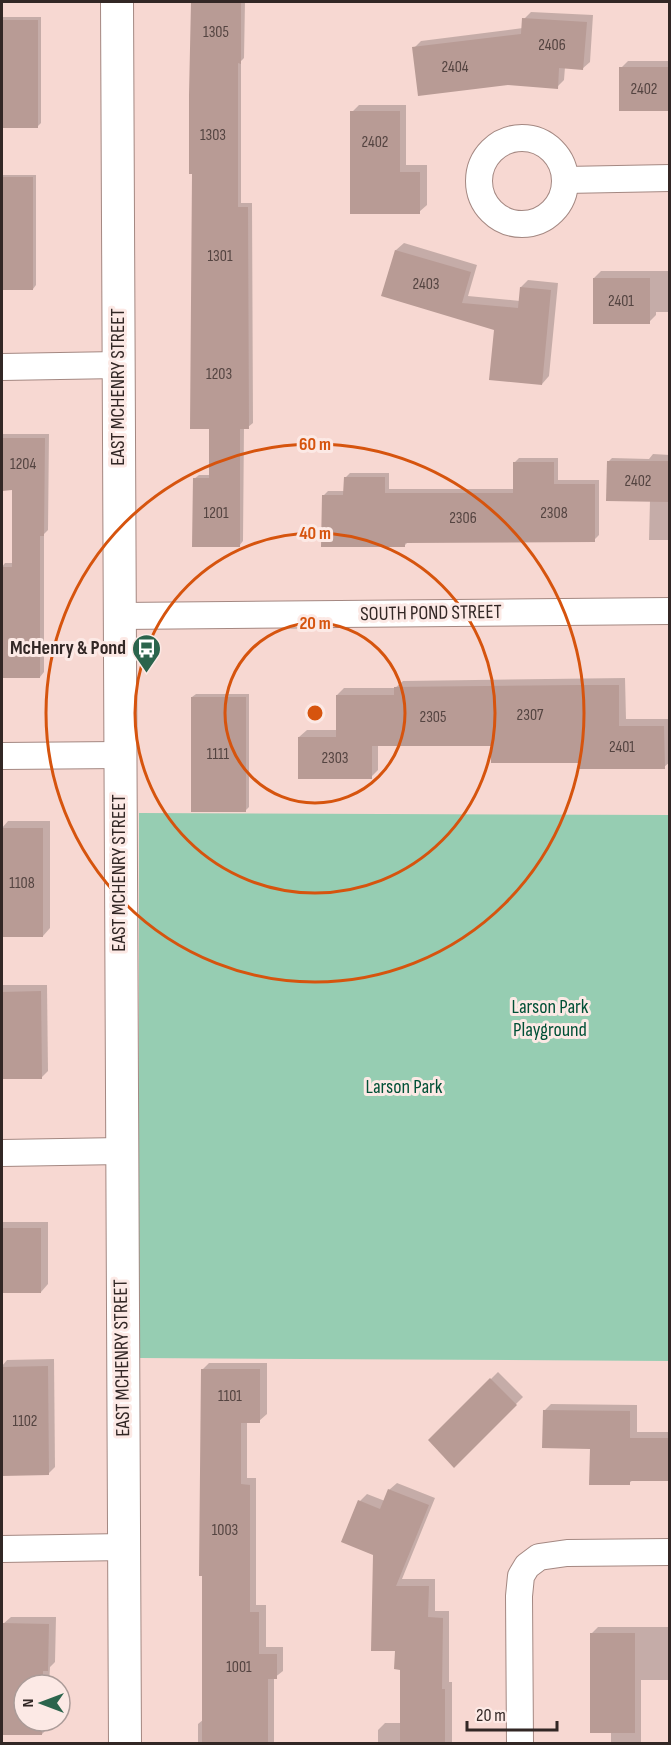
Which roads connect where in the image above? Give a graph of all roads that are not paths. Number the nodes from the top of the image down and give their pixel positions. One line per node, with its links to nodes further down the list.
1 (117, 2): 4 (street, EAST MCHENRY STREET)
2 (669, 178): 3 (street)
3 (565, 180)
4 (118, 365): 5 (street); 7 (street, EAST MCHENRY STREET)
5 (2, 367)
6 (669, 611): 7 (street, SOUTH POND STREET)
7 (120, 616): 8 (street, EAST MCHENRY STREET)
8 (119, 755): 9 (street); 10 (street, EAST MCHENRY STREET)
9 (2, 756)
10 (120, 1151): 11 (street); 12 (street, EAST MCHENRY STREET)
11 (2, 1153)
12 (124, 1547): 13 (street); 15 (street, EAST MCHENRY STREET)
13 (2, 1549)
14 (669, 1552): 16 (street)
15 (124, 1743)
16 (520, 1743)

